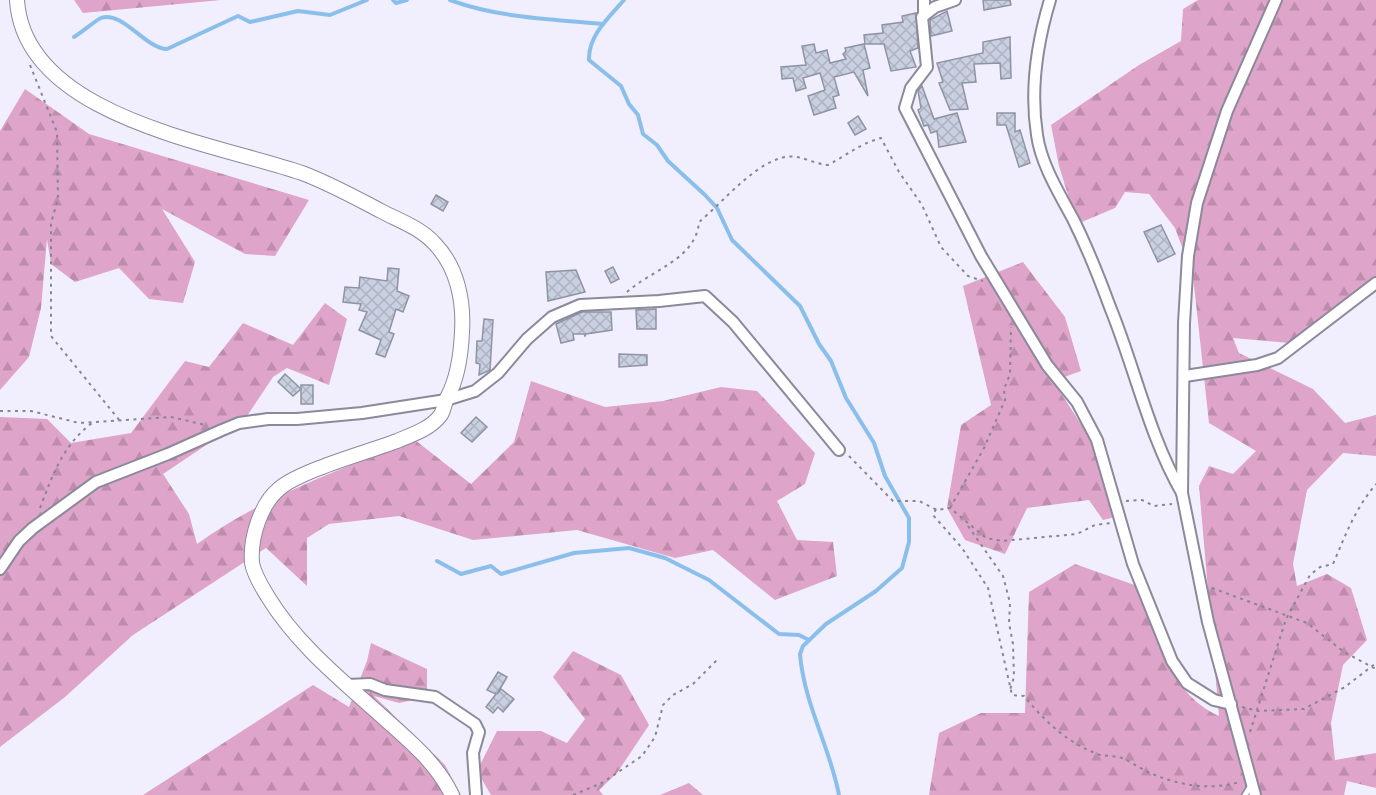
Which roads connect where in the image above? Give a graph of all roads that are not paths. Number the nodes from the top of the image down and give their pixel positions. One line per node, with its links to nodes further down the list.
1 (17, 0): 9 (street)
2 (924, 0): 6 (street)
3 (956, 0): 6 (street)
4 (1050, 0): 11 (street)
5 (1276, 0): 8 (street)
6 (924, 14): 14 (street)
7 (1376, 283): 8 (street)
8 (1185, 376): 11 (street)
9 (446, 400): 10 (street); 12 (street); 13 (street)
10 (839, 450)
11 (1182, 493): 14 (street)
12 (0, 569)
13 (346, 685): 16 (street); 17 (street)
14 (1231, 704): 15 (street)
15 (1252, 781): 18 (lane); 19 (street)
16 (452, 795)
17 (476, 795)
18 (1245, 795)
19 (1255, 795)

